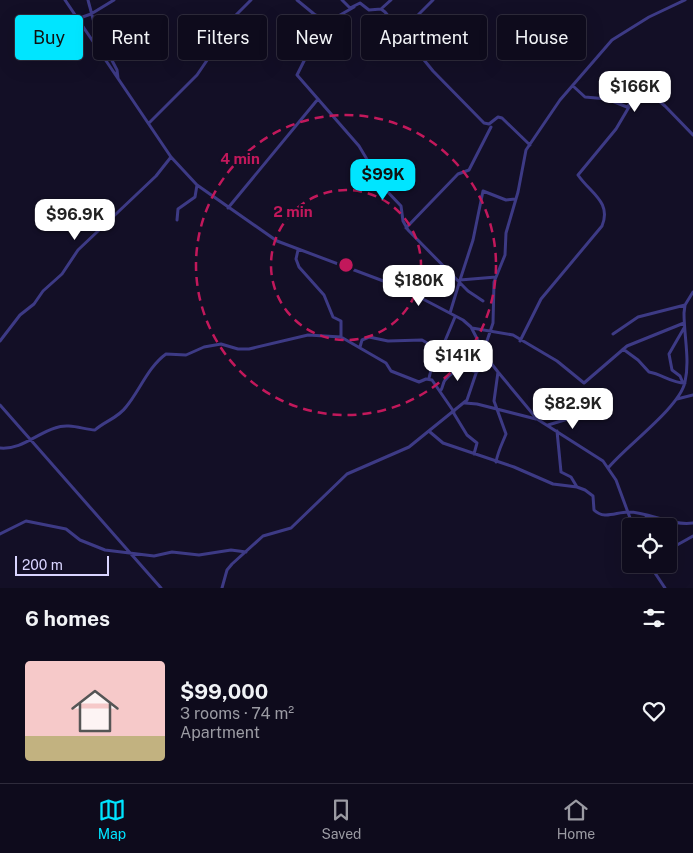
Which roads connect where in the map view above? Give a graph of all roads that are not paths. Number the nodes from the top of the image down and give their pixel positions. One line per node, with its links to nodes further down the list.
1 (65, 0): 13 (street)
2 (88, 0): 12 (street)
3 (114, 0): 12 (street)
4 (251, 0): 26 (street)
5 (297, 0): 14 (street)
6 (342, 0): 10 (street)
7 (391, 0): 11 (street)
8 (433, 0): 17 (street)
9 (685, 0): 23 (street)
10 (354, 7): 11 (street); 15 (street)
11 (381, 9): 16 (street)
12 (91, 14): 18 (street); 22 (street)
13 (74, 15)
14 (316, 15)
15 (342, 15)
16 (387, 15)
17 (418, 15)
18 (83, 17)
19 (83, 28): 22 (street)
20 (304, 60): 24 (street)
21 (425, 60): 29 (street)
22 (118, 78): 26 (street)
23 (573, 86): 25 (street); 29 (street)
24 (318, 99): 33 (street); 35 (street)
25 (629, 107): 28 (street); 51 (street)
26 (148, 123): 30 (street)
27 (491, 127): 35 (street)
28 (693, 135)
29 (530, 145): 32 (street)
30 (171, 156): 31 (street); 50 (street)
31 (197, 184): 33 (street); 34 (street)
32 (515, 199): 37 (street); 38 (street)
33 (228, 208): 36 (street)
34 (176, 220)
35 (406, 228): 38 (street)
36 (298, 250): 42 (street); 49 (street)
37 (496, 277): 38 (street); 47 (street)
38 (460, 280): 40 (street); 42 (street)
39 (693, 292): 41 (street)
40 (483, 302)
41 (686, 305): 44 (street); 48 (street)
42 (450, 313): 43 (street)
43 (455, 317): 45 (street); 53 (street)
44 (684, 323): 46 (street); 54 (street)
45 (471, 327): 47 (street); 55 (street)
46 (684, 328): 59 (street); 59 (street)
47 (491, 331): 51 (street); 55 (street)
48 (613, 334)
49 (341, 337): 52 (street); 72 (street)
50 (0, 341)
51 (520, 341): 54 (street)
52 (360, 346): 53 (street); 58 (street)
53 (441, 349): 58 (street)
54 (623, 349): 59 (street)
55 (483, 350): 56 (street); 57 (street)
56 (477, 372): 60 (street); 63 (street)
57 (498, 372): 66 (street); 68 (street)
58 (429, 378): 60 (street)
59 (684, 383): 62 (street)
60 (441, 390): 67 (street)
61 (693, 395): 62 (street)
62 (677, 399): 76 (street)
63 (464, 403): 66 (street); 67 (street)
64 (0, 405): 72 (street)
65 (611, 406): 69 (street)
66 (498, 410): 68 (street); 75 (street)
67 (453, 412): 71 (street); 74 (street)
68 (537, 419): 69 (street)
69 (548, 426): 70 (street)
70 (556, 430): 76 (street); 77 (street)
71 (430, 432): 74 (street); 86 (street)
72 (31, 438): 73 (street); 87 (street)
73 (0, 448)
74 (474, 454): 75 (street)
75 (496, 462): 77 (street)
76 (608, 468): 78 (street)
77 (577, 487): 78 (street)
78 (627, 512): 79 (street); 80 (street)
79 (645, 515): 81 (street); 82 (street)
80 (630, 518)
81 (647, 518)
82 (693, 523)
83 (0, 534): 87 (street)
84 (693, 536): 85 (street)
85 (677, 545)
86 (246, 552): 87 (street); 90 (street)
87 (130, 553): 89 (street)
88 (655, 573): 91 (street)
89 (161, 588)
90 (222, 588)
91 (665, 588)

